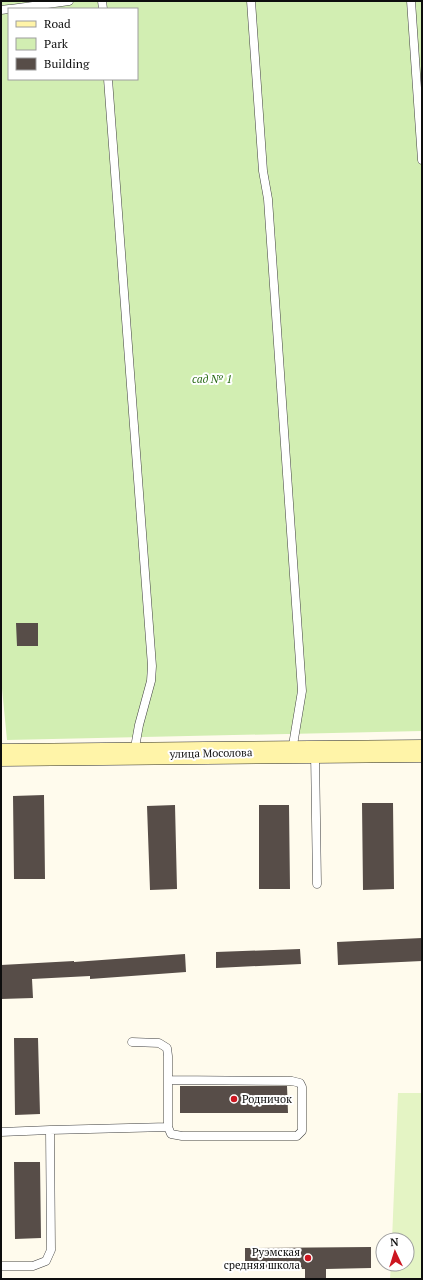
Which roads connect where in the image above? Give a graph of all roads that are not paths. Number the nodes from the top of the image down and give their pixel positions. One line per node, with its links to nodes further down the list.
1 (69, 1): 4 (lane)
2 (251, 1): 8 (lane)
3 (411, 1): 6 (lane)
4 (17, 8)
5 (108, 80): 10 (lane)
6 (422, 160)
7 (422, 751): 9 (street, улица Мосолова)
8 (292, 752): 9 (street, улица Мосолова); 10 (street, улица Мосолова)
9 (315, 752): 12 (lane)
10 (134, 754): 11 (street, улица Мосолова)
11 (1, 755)
12 (317, 884)
13 (132, 1042): 14 (lane)
14 (168, 1080): 15 (lane); 15 (lane)
15 (168, 1128): 16 (lane)
16 (50, 1130): 17 (lane); 18 (lane)
17 (1, 1132)
18 (1, 1266)

